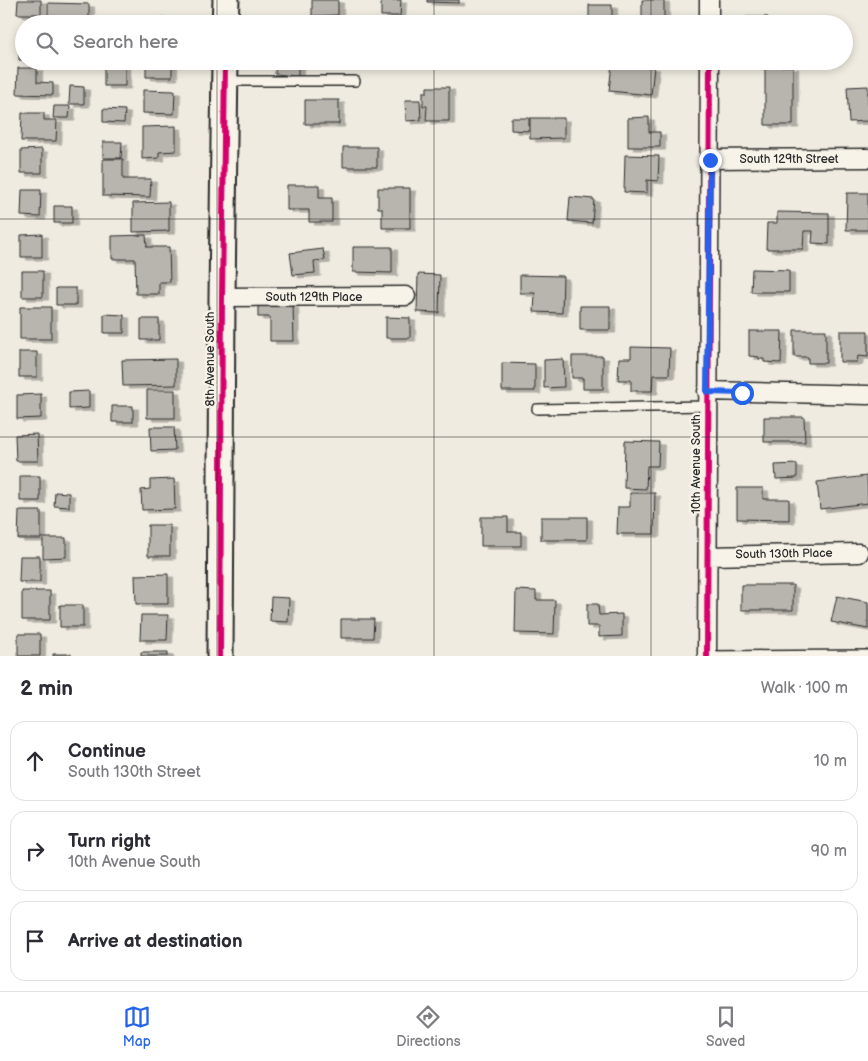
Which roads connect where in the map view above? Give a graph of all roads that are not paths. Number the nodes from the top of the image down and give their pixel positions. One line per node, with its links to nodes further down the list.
1 (226, 0): 3 (street)
2 (710, 0): 4 (street)
3 (225, 15)
4 (710, 15)
5 (710, 70): 9 (street, 10th Avenue South)
6 (225, 71): 7 (lane); 11 (street, 8th Avenue South)
7 (354, 81)
8 (868, 158): 9 (street, South 129th Street)
9 (710, 160): 13 (street, 10th Avenue South)
10 (406, 296): 11 (street, South 129th Place)
11 (222, 297): 18 (street, 8th Avenue South)
12 (868, 395): 13 (street)
13 (707, 399): 14 (lane); 16 (street, 10th Avenue South)
14 (537, 409)
15 (859, 553): 16 (street, South 130th Place)
16 (708, 556): 19 (street, 10th Avenue South)
17 (868, 655): 19 (lane)
18 (220, 656)
19 (707, 656)

